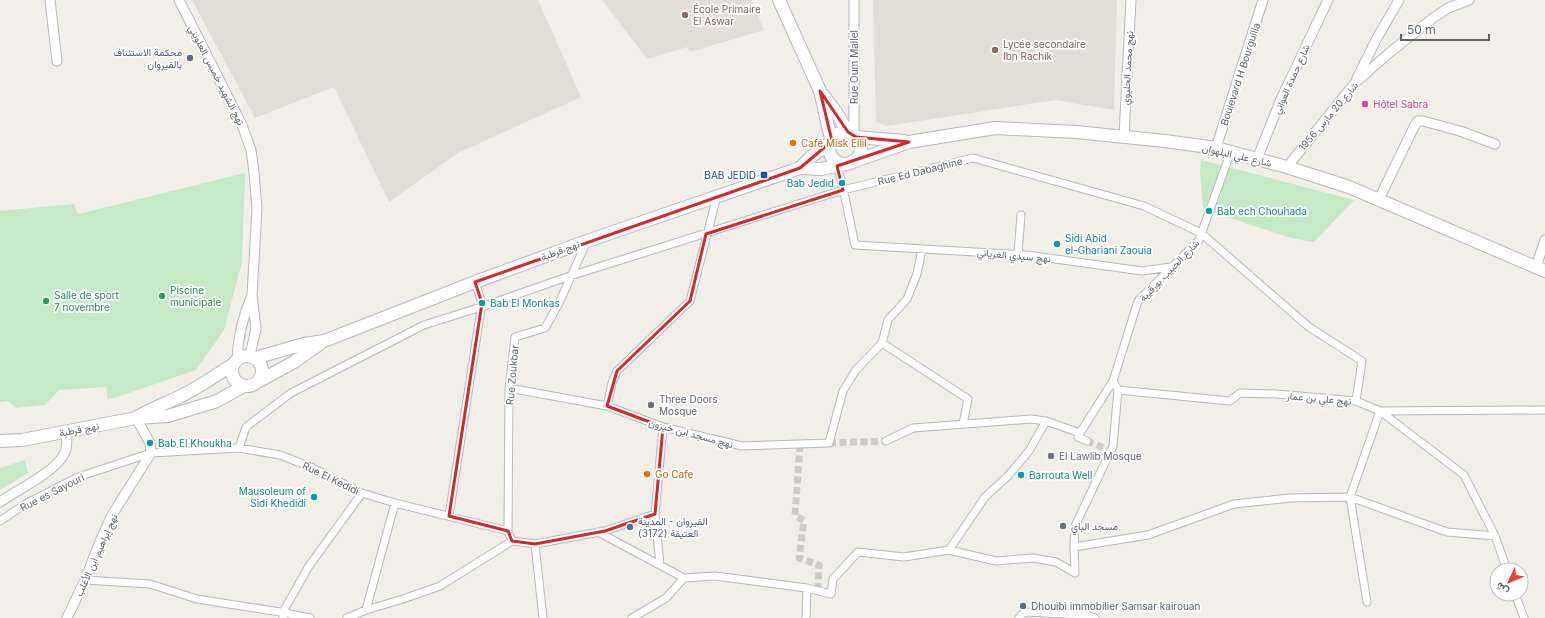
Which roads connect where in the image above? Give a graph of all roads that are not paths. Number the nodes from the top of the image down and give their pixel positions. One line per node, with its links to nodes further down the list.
1 (50, 0): 10 (street)
2 (179, 0): 38 (street, نهج الشهيد خميس العلويني)
3 (779, 0): 12 (street)
4 (854, 0): 13 (street, Rue Oum Mallel)
5 (1131, 0): 14 (street, نهج محمد الحليوي)
6 (1263, 0): 18 (street, Boulevard H Bourguilla)
7 (1328, 0): 20 (street, شارع حمدة العواني)
8 (1399, 0): 11 (street)
9 (1469, 0): 11 (street, شارع 20 مارس 1956)
10 (57, 61)
11 (1355, 83): 22 (street, شارع 20 مارس 1956)
12 (820, 91): 13 (street); 15 (street)
13 (853, 135): 15 (street); 16 (street); 21 (street)
14 (1124, 136): 16 (street, شارع علي البلهوان); 18 (street, شارع علي البلهوان)
15 (830, 141): 21 (street); 23 (street)
16 (909, 142): 21 (street)
17 (1495, 144): 26 (street)
18 (1216, 148): 19 (street, شارع علي البلهوان)
19 (1231, 151): 20 (street, شارع علي البلهوان); 28 (street, شارع الحبيب بورقيبة)
20 (1257, 159): 22 (street, شارع علي البلهوان)
21 (845, 164): 23 (street); 24 (street)
22 (1287, 167): 26 (street, شارع علي البلهوان)
23 (800, 168): 25 (street, نهج قرطبة)
24 (843, 190): 28 (street, Rue Ed Dabaghine); 29 (street, Rue Ed Dabaghine); 32 (street, نهج سيدي الغرياني)
25 (717, 196): 29 (street); 31 (street, نهج قرطبة)
26 (1379, 199): 35 (street, شارع علي البلهوان)
27 (1021, 215): 33 (street)
28 (1201, 233): 34 (street, شارع الحبيب بورقيبة); 49 (street, Rue Ed Dabaghine)
29 (706, 234): 36 (street, Rue Ed Dabaghine); 50 (street)
30 (1545, 240): 35 (street)
31 (587, 241): 36 (street, Rue Zoukbar); 37 (street, نهج قرطبة)
32 (922, 249): 33 (street, نهج سيدي الغرياني); 41 (street)
33 (1018, 254): 34 (street, نهج سيدي الغرياني)
34 (1171, 267): 45 (street, شارع الحبيب بورقيبة)
35 (1541, 269)
36 (570, 276): 39 (street, Rue Ed Dabaghine); 47 (street, Rue Zoukbar)
37 (475, 282): 39 (street); 40 (street, نهج قرطبة)
38 (252, 295): 42 (street, نهج الشهيد خميس العلويني); 43 (street, نهج الشهيد خميس العلويني)
39 (481, 307): 63 (street, Rue Ed Dabaghine); 71 (street)
40 (324, 342): 42 (street, نهج قرطبة); 44 (street, نهج قرطبة)
41 (882, 343): 55 (street); 56 (street, نهج مسجد ابن خيرون)
42 (252, 357): 43 (street); 44 (street)
43 (235, 362): 46 (street); 53 (street, نهج قرطبة)
44 (259, 381): 46 (street)
45 (1113, 381): 48 (street); 58 (street)
46 (244, 386): 53 (street, نهج قرطبة)
47 (509, 388): 50 (street, نهج مسجد ابن خيرون); 73 (street, Rue Zoukbar)
48 (1118, 390): 49 (street, نهج علي بن عمار); 78 (street)
49 (1356, 401): 52 (street, نهج علي بن عمار)
50 (607, 406): 56 (street, نهج مسجد ابن خيرون)
51 (1545, 410): 52 (street, نهج علي بن عمار)
52 (1380, 411): 67 (street); 75 (street)
53 (136, 418): 57 (street, نهج قرطبة); 65 (street)
54 (1046, 421): 55 (street); 58 (street); 79 (street)
55 (963, 424): 60 (street)
56 (662, 427): 70 (street)
57 (66, 432): 59 (street, نهج قرطبة); 68 (street)
58 (1080, 433): 62 (street)
59 (22, 440): 61 (street); 64 (street)
60 (886, 440)
61 (0, 441)
62 (1087, 441)
63 (239, 448): 65 (street, Rue El Kedidi); 66 (street, Rue El Kedidi)
64 (0, 451)
65 (151, 453): 72 (street, Rue es Sayouri); 83 (street, نهج إبراهيم ابن الأغلب)
66 (362, 493): 69 (street, Rue El Kedidi); 88 (street)
67 (1350, 497): 75 (street); 78 (street); 85 (street)
68 (0, 502)
69 (395, 503): 71 (street, Rue El Kedidi); 87 (street)
70 (655, 514): 74 (street); 81 (street)
71 (449, 516): 73 (street, Rue El Kedidi)
72 (0, 521)
73 (508, 531): 76 (street, Rue Zoukbar)
74 (598, 532): 77 (street); 81 (street)
75 (1495, 536): 80 (street)
76 (512, 541): 77 (street); 87 (street)
77 (535, 544): 92 (street)
78 (1074, 547): 79 (street)
79 (949, 550): 84 (street)
80 (1504, 562)
81 (660, 565): 82 (street)
82 (684, 578): 84 (street); 93 (street)
83 (85, 580): 88 (street); 89 (street, نهج إبراهيم ابن الأغلب)
84 (807, 588): 94 (street)
85 (1368, 602)
86 (1519, 602): 97 (street)
87 (366, 610): 91 (street)
88 (283, 615): 90 (street)
89 (67, 618)
90 (310, 618)
91 (347, 618)
92 (543, 618)
93 (632, 618)
94 (806, 618)
95 (1019, 618): 96 (street)
96 (1095, 618)
97 (1524, 618)

